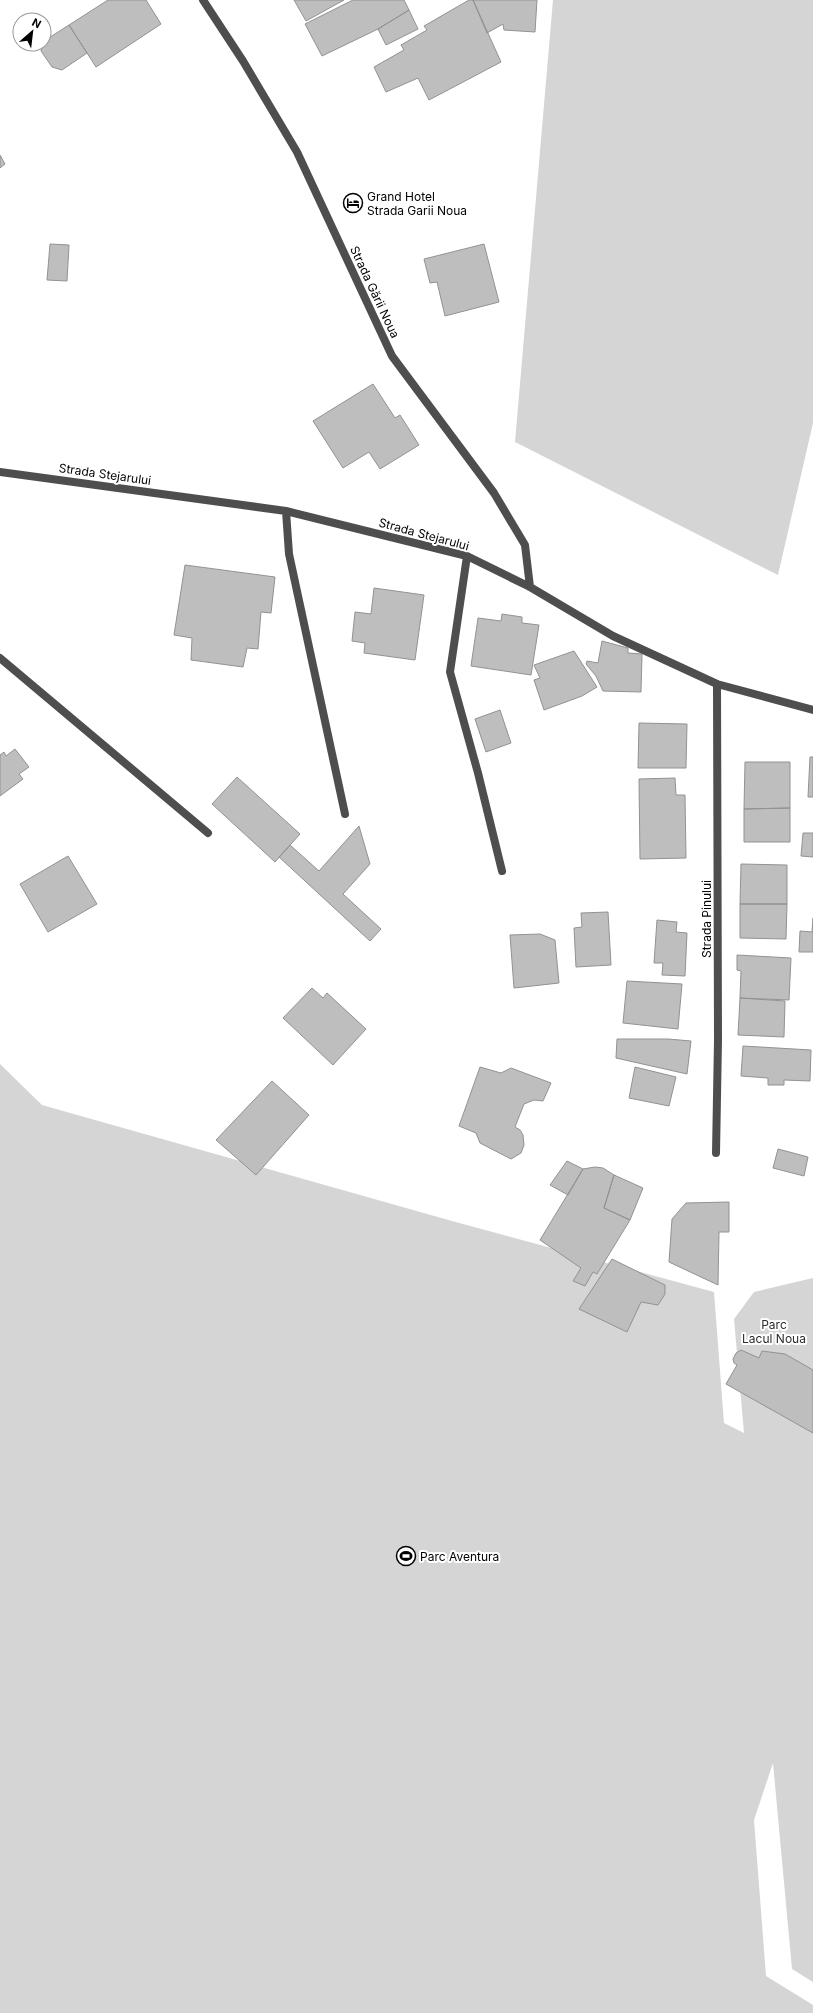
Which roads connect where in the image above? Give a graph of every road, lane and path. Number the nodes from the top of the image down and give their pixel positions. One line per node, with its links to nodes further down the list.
1 (202, 0): 5 (street, Strada Gării Noua)
2 (0, 472): 3 (street, Strada Stejarului)
3 (286, 511): 4 (street, Strada Stejarului); 9 (street)
4 (467, 556): 5 (street, Strada Stejarului); 11 (street)
5 (530, 587): 7 (street, Strada Stejarului)
6 (0, 658): 10 (street)
7 (717, 684): 8 (street, Strada Stejarului); 12 (street, Strada Pinului)
8 (813, 710)
9 (345, 814)
10 (208, 833)
11 (502, 871)
12 (716, 1153)

